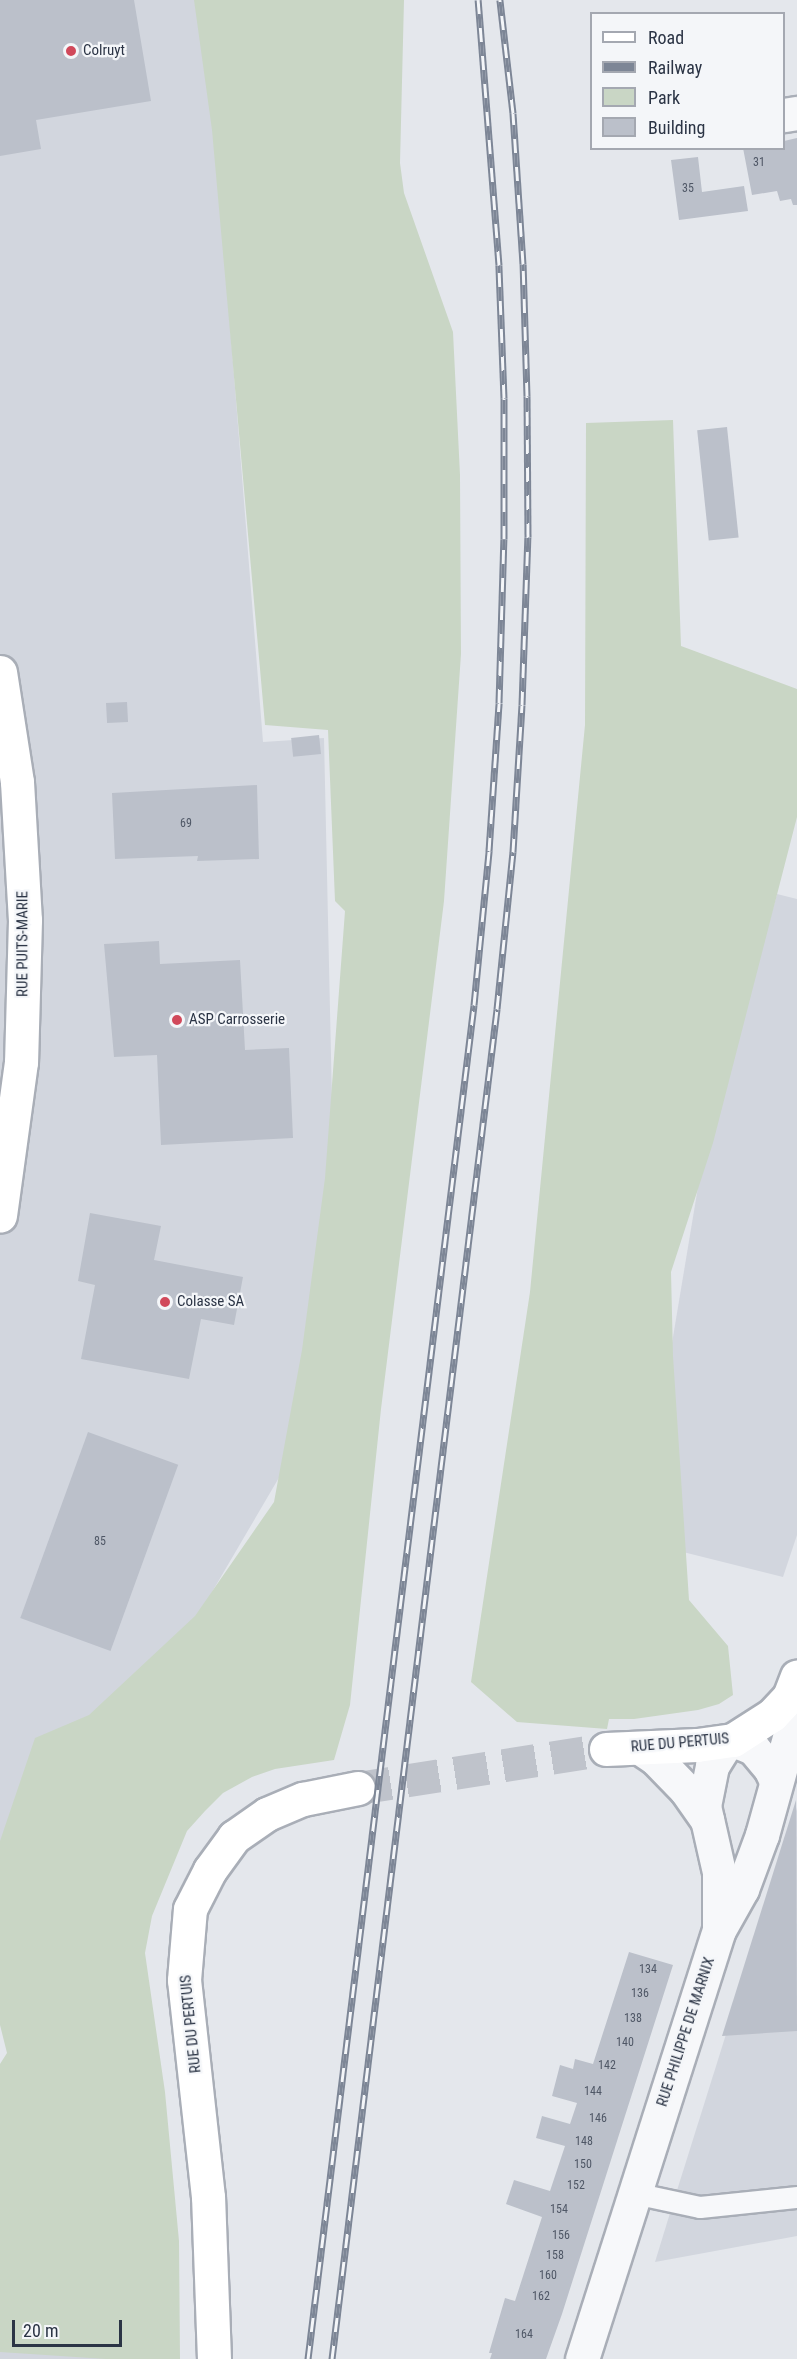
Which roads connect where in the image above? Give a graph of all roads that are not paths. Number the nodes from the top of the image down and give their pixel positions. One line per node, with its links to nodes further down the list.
1 (0, 672): 2 (main road, RUE PUITS-MARIE)
2 (0, 1216)
3 (797, 1676): 5 (main road, RUE DU PERTUIS)
4 (797, 1709): 8 (street, RUE PHILIPPE DE MARNIX)
5 (733, 1740): 6 (main road, RUE DU PERTUIS); 8 (street); 10 (street)
6 (640, 1748): 7 (main road, RUE DU PERTUIS); 10 (street)
7 (606, 1749)
8 (776, 1781): 11 (street, RUE PHILIPPE DE MARNIX)
9 (358, 1788): 14 (main road, RUE DU PERTUIS)
10 (707, 1820): 11 (street)
11 (719, 1930): 12 (street, RUE PHILIPPE DE MARNIX)
12 (634, 2193): 13 (lane); 15 (street, RUE PHILIPPE DE MARNIX)
13 (797, 2197)
14 (214, 2359)
15 (582, 2359)

